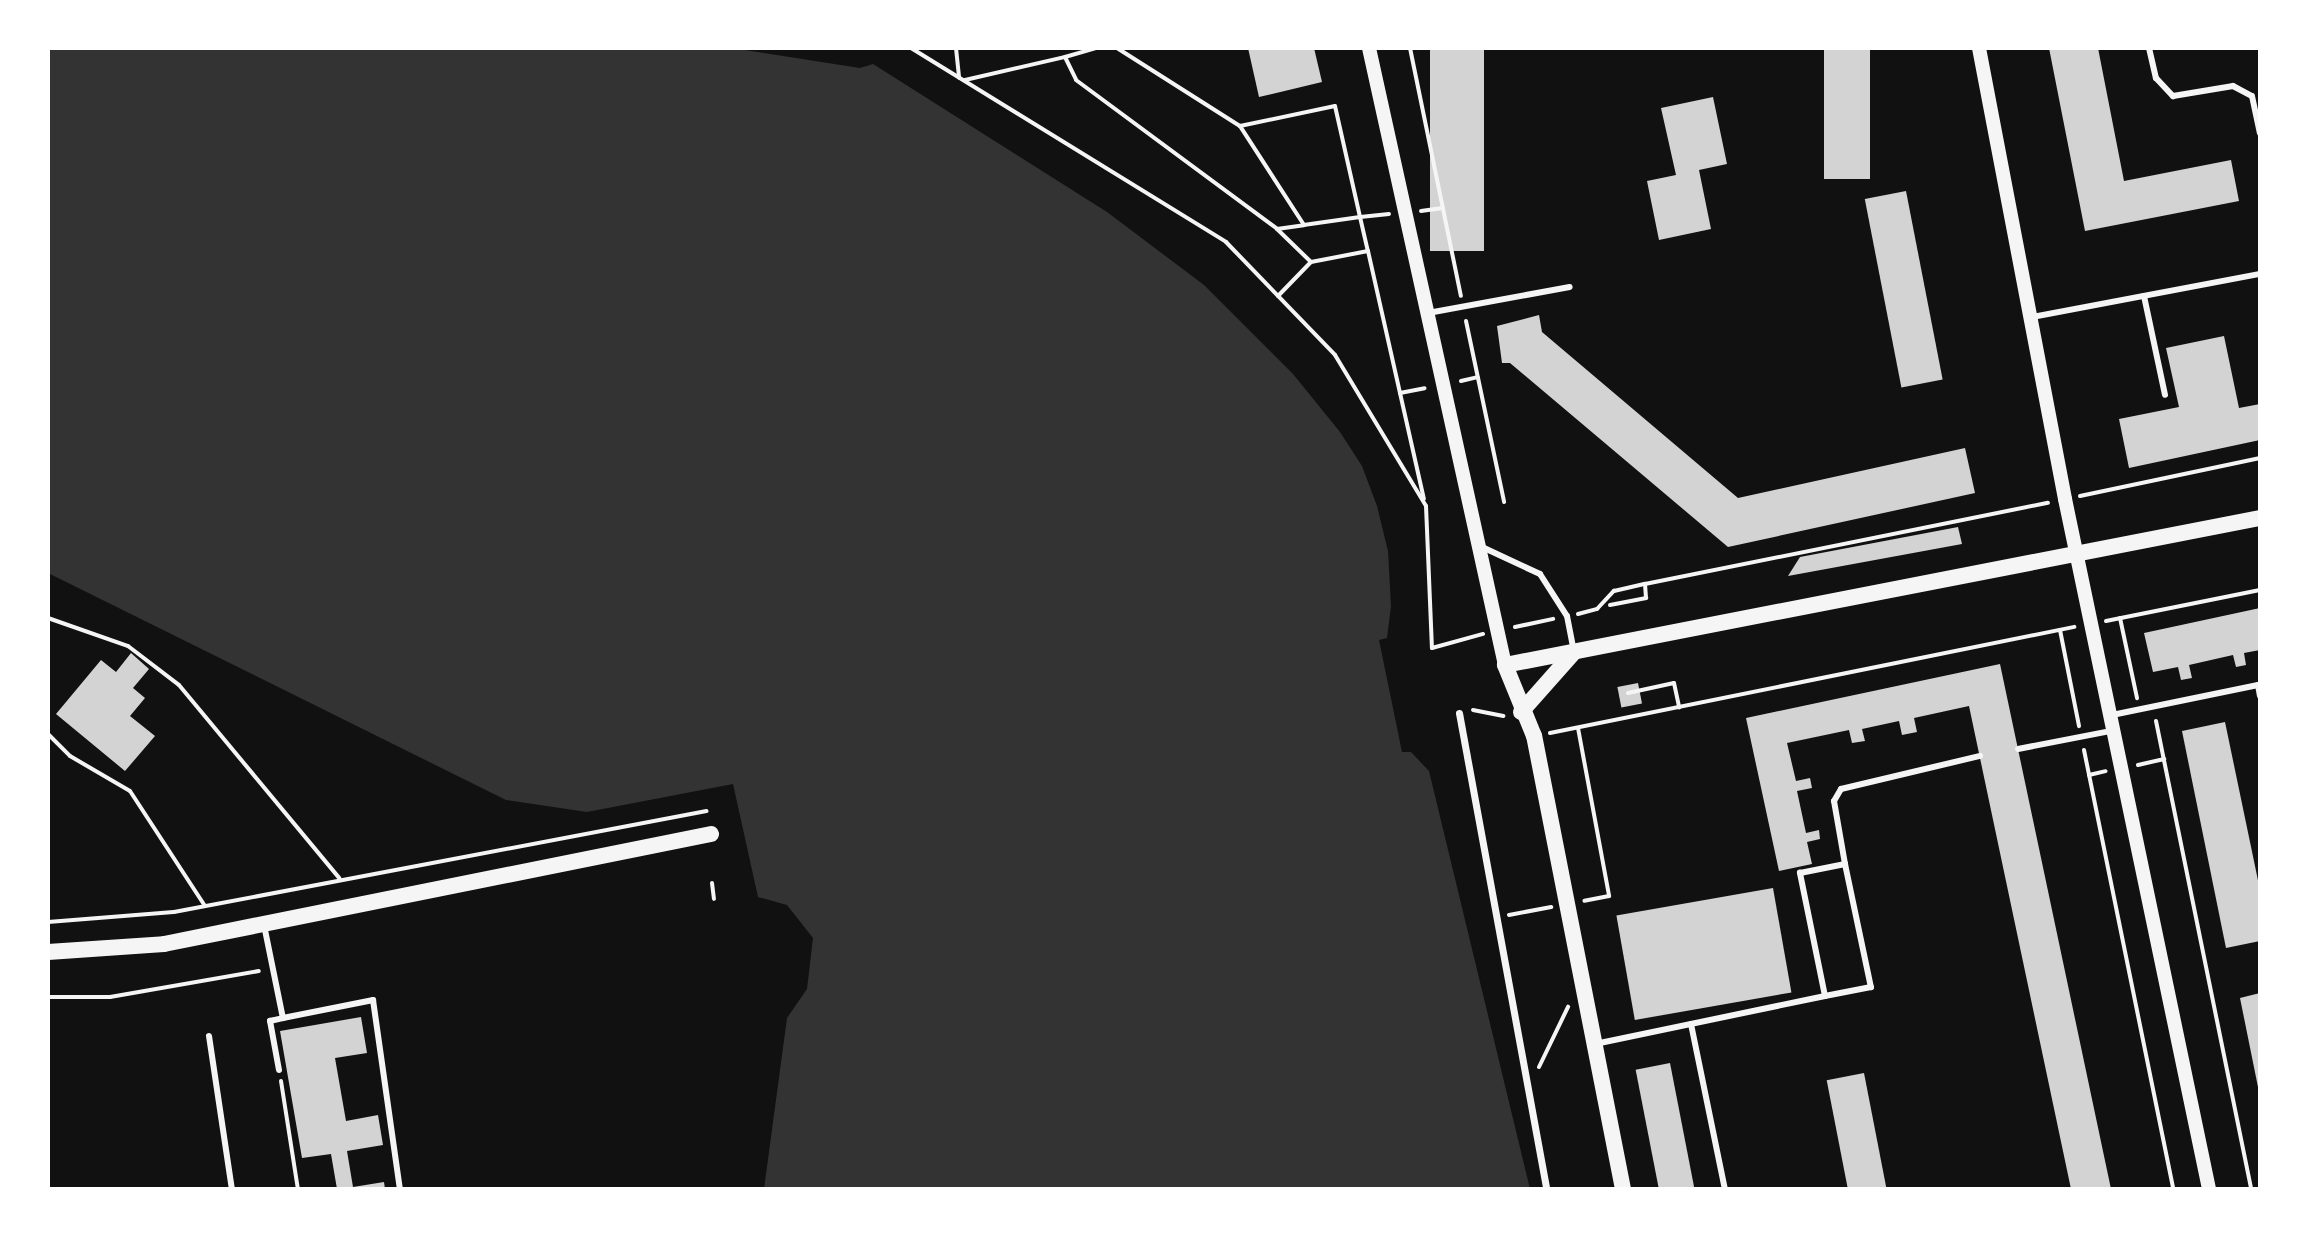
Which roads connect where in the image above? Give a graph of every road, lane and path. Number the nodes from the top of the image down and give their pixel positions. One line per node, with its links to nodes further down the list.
1 (911, 48): 10 (path)
2 (956, 48): 10 (path)
3 (1096, 48): 9 (path)
4 (1117, 48): 11 (path)
5 (1369, 48): 23 (street)
6 (1410, 48): 22 (path)
7 (1979, 48): 24 (street)
8 (2149, 48): 12 (lane)
9 (1065, 57): 10 (path); 15 (path)
10 (962, 79): 20 (path)
11 (1240, 126): 13 (path); 14 (path)
12 (2260, 133)
13 (1360, 217): 14 (path); 16 (path)
14 (1304, 225): 15 (path)
15 (1277, 229): 17 (path)
16 (1368, 251): 17 (path); 29 (path)
17 (1311, 262): 20 (path)
18 (2260, 274): 21 (lane)
19 (1570, 287): 22 (lane)
20 (1278, 296): 29 (path)
21 (2144, 296): 24 (lane); 25 (lane)
22 (1463, 307): 23 (lane); 28 (path)
23 (1428, 313): 31 (street)
24 (2030, 318): 27 (street)
25 (2165, 395)
26 (2260, 458): 27 (path)
27 (2065, 499): 32 (street); 33 (path)
28 (1504, 502)
29 (1426, 506): 40 (path)
30 (2260, 518): 32 (main road)
31 (1478, 544): 36 (lane); 40 (street)
32 (2077, 554): 39 (street); 42 (main road)
33 (1645, 584): 35 (path); 36 (path)
34 (2260, 590): 38 (path)
35 (1610, 605)
36 (1567, 616): 40 (path); 42 (lane)
37 (48, 618): 61 (path)
38 (2120, 618): 39 (path); 48 (path)
39 (2091, 624): 41 (path); 51 (street)
40 (1496, 630): 43 (street)
41 (2060, 630): 47 (path); 55 (path)
42 (1574, 652): 43 (main road); 50 (main road)
43 (1505, 665): 50 (main road)
44 (1628, 693): 47 (path)
45 (2260, 696): 46 (lane)
46 (2154, 706): 48 (lane); 89 (path)
47 (1679, 707): 52 (path)
48 (2139, 709): 51 (lane)
49 (1459, 713): 50 (path); 80 (street)
50 (1514, 716): 54 (main road)
51 (2114, 722): 55 (lane); 88 (street)
52 (1578, 728): 54 (path); 64 (path)
53 (48, 734): 66 (path)
54 (1534, 736): 78 (main road)
55 (2081, 737): 56 (lane); 87 (path)
56 (2018, 749)
57 (1980, 756): 60 (lane)
58 (707, 811): 61 (path)
59 (711, 834): 69 (main road)
60 (1845, 864): 73 (lane); 73 (lane)
61 (339, 878): 66 (path)
62 (712, 883): 65 (path)
63 (1548, 892): 67 (path)
64 (1609, 896)
65 (714, 899)
66 (205, 906): 68 (path)
67 (1553, 921)
68 (48, 922)
69 (264, 925): 70 (main road); 71 (lane)
70 (48, 952)
71 (272, 968): 74 (path); 75 (lane)
72 (1566, 991): 80 (path)
73 (1825, 996): 76 (lane)
74 (48, 997)
75 (283, 1018): 79 (lane); 83 (lane)
76 (1691, 1024): 78 (lane); 86 (lane)
77 (209, 1036): 81 (lane)
78 (1595, 1044): 85 (main road)
79 (279, 1070): 82 (path)
80 (1527, 1095): 84 (street)
81 (232, 1189)
82 (298, 1189)
83 (400, 1189)
84 (1546, 1189)
85 (1623, 1189)
86 (1725, 1189)
87 (2173, 1189)
88 (2209, 1189)
89 (2251, 1189)

